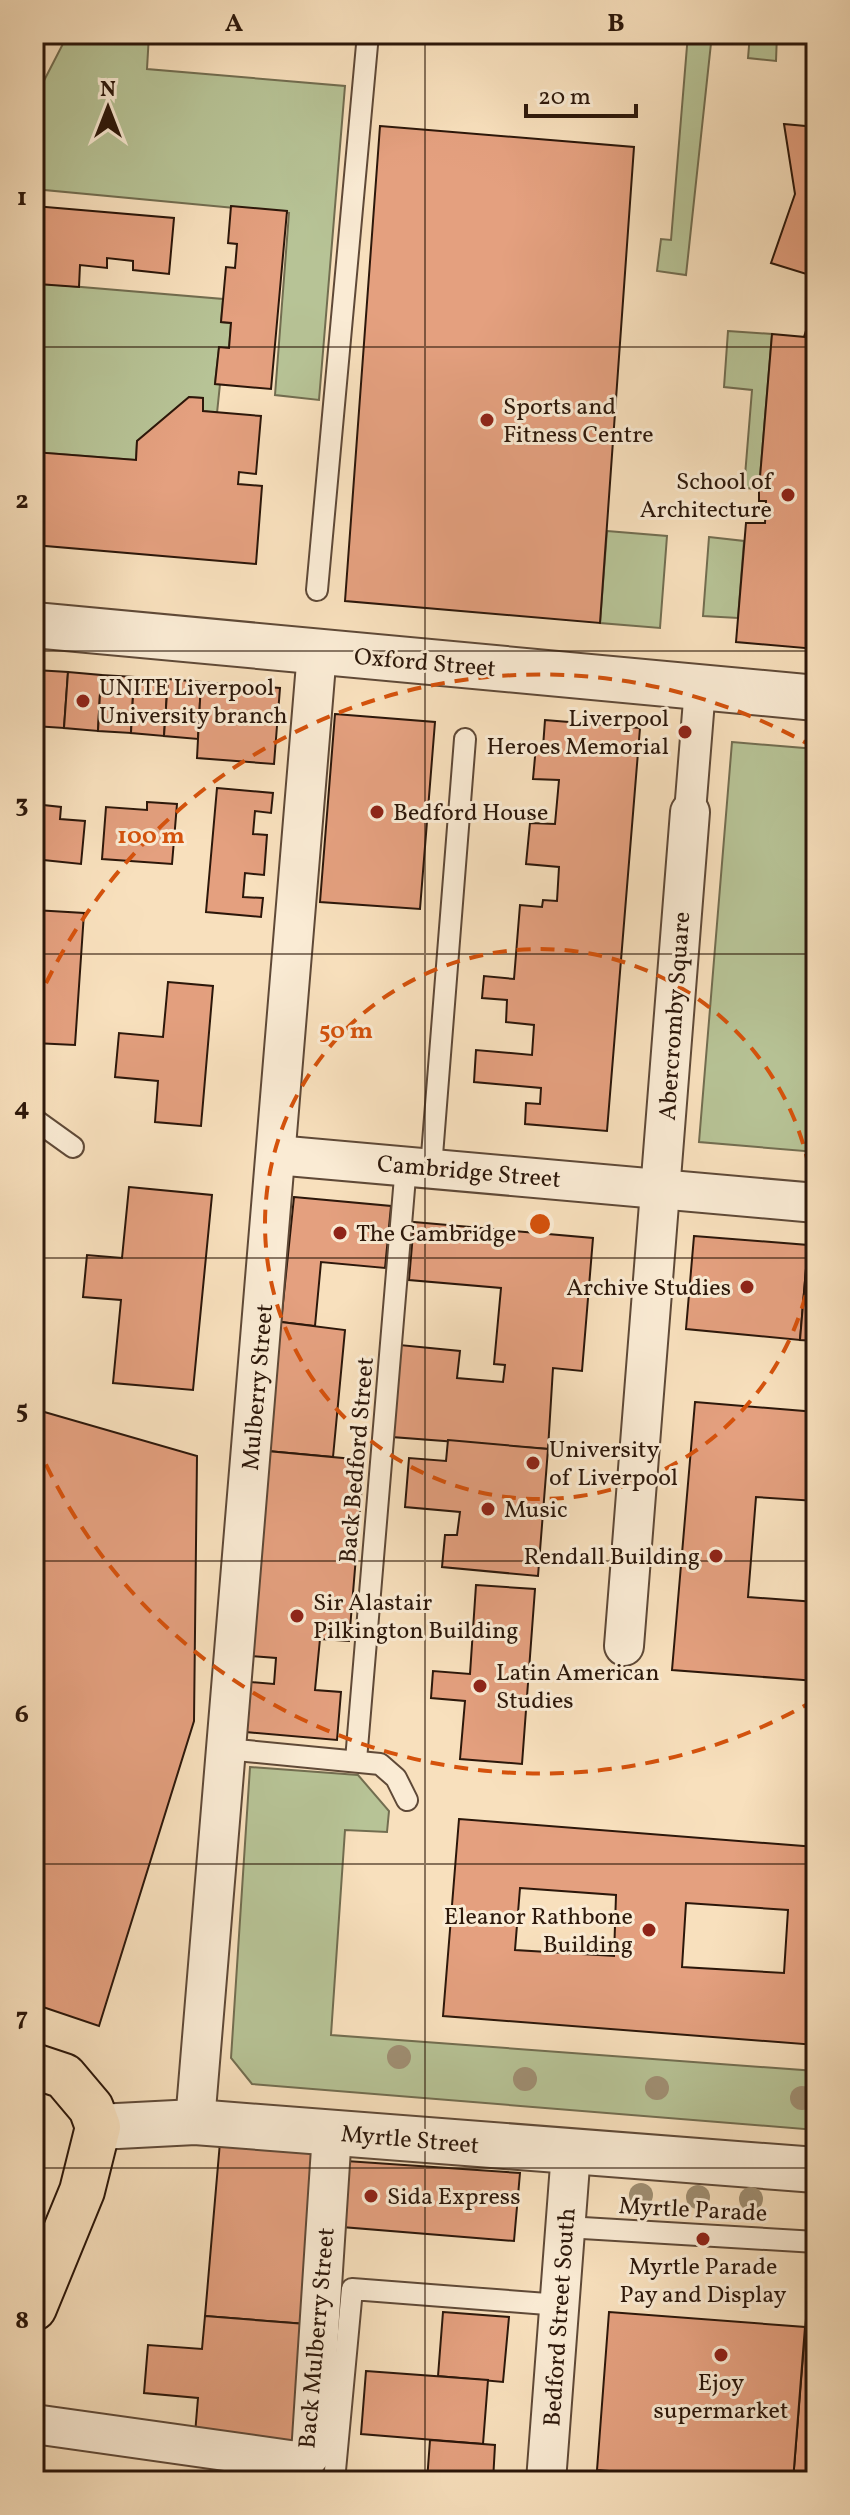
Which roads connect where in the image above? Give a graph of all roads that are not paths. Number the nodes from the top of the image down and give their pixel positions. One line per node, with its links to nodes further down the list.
1 (368, 34): 2 (lane)
2 (317, 590)
3 (34, 625): 4 (street, Oxford Street)
4 (317, 652): 5 (street, Oxford Street); 11 (street, Mulberry Street)
5 (700, 688): 6 (street, Oxford Street); 8 (street, Abercromby Square)
6 (816, 698)
7 (465, 739): 12 (lane, Back Bedford Street)
8 (690, 812): 13 (street, Abercromby Square)
9 (34, 1119): 10 (lane)
10 (73, 1147)
11 (276, 1155): 12 (street, Cambridge Street); 16 (street, Mulberry Street)
12 (419, 1167): 13 (street, Cambridge Street); 17 (lane, Back Bedford Street)
13 (661, 1189): 14 (street); 15 (street)
14 (816, 1203)
15 (624, 1646)
16 (226, 1749): 17 (lane); 20 (street, Mulberry Street)
17 (356, 1760): 18 (lane)
18 (407, 1800)
19 (34, 2066): 21 (main road)
20 (195, 2122): 21 (street, Myrtle Street); 22 (street, Myrtle Street)
21 (98, 2127): 28 (main road)
22 (332, 2133): 23 (street, Myrtle Street); 29 (street, Back Mulberry Street)
23 (571, 2152): 24 (street, Myrtle Street); 25 (street, Bedford Street South)
24 (816, 2170)
25 (566, 2227): 26 (lane, Myrtle Parade); 27 (street, Bedford Street South)
26 (816, 2242)
27 (560, 2305): 30 (lane); 31 (street, Bedford Street South)
28 (34, 2308)
29 (34, 2424)
30 (334, 2481)
31 (546, 2481)

